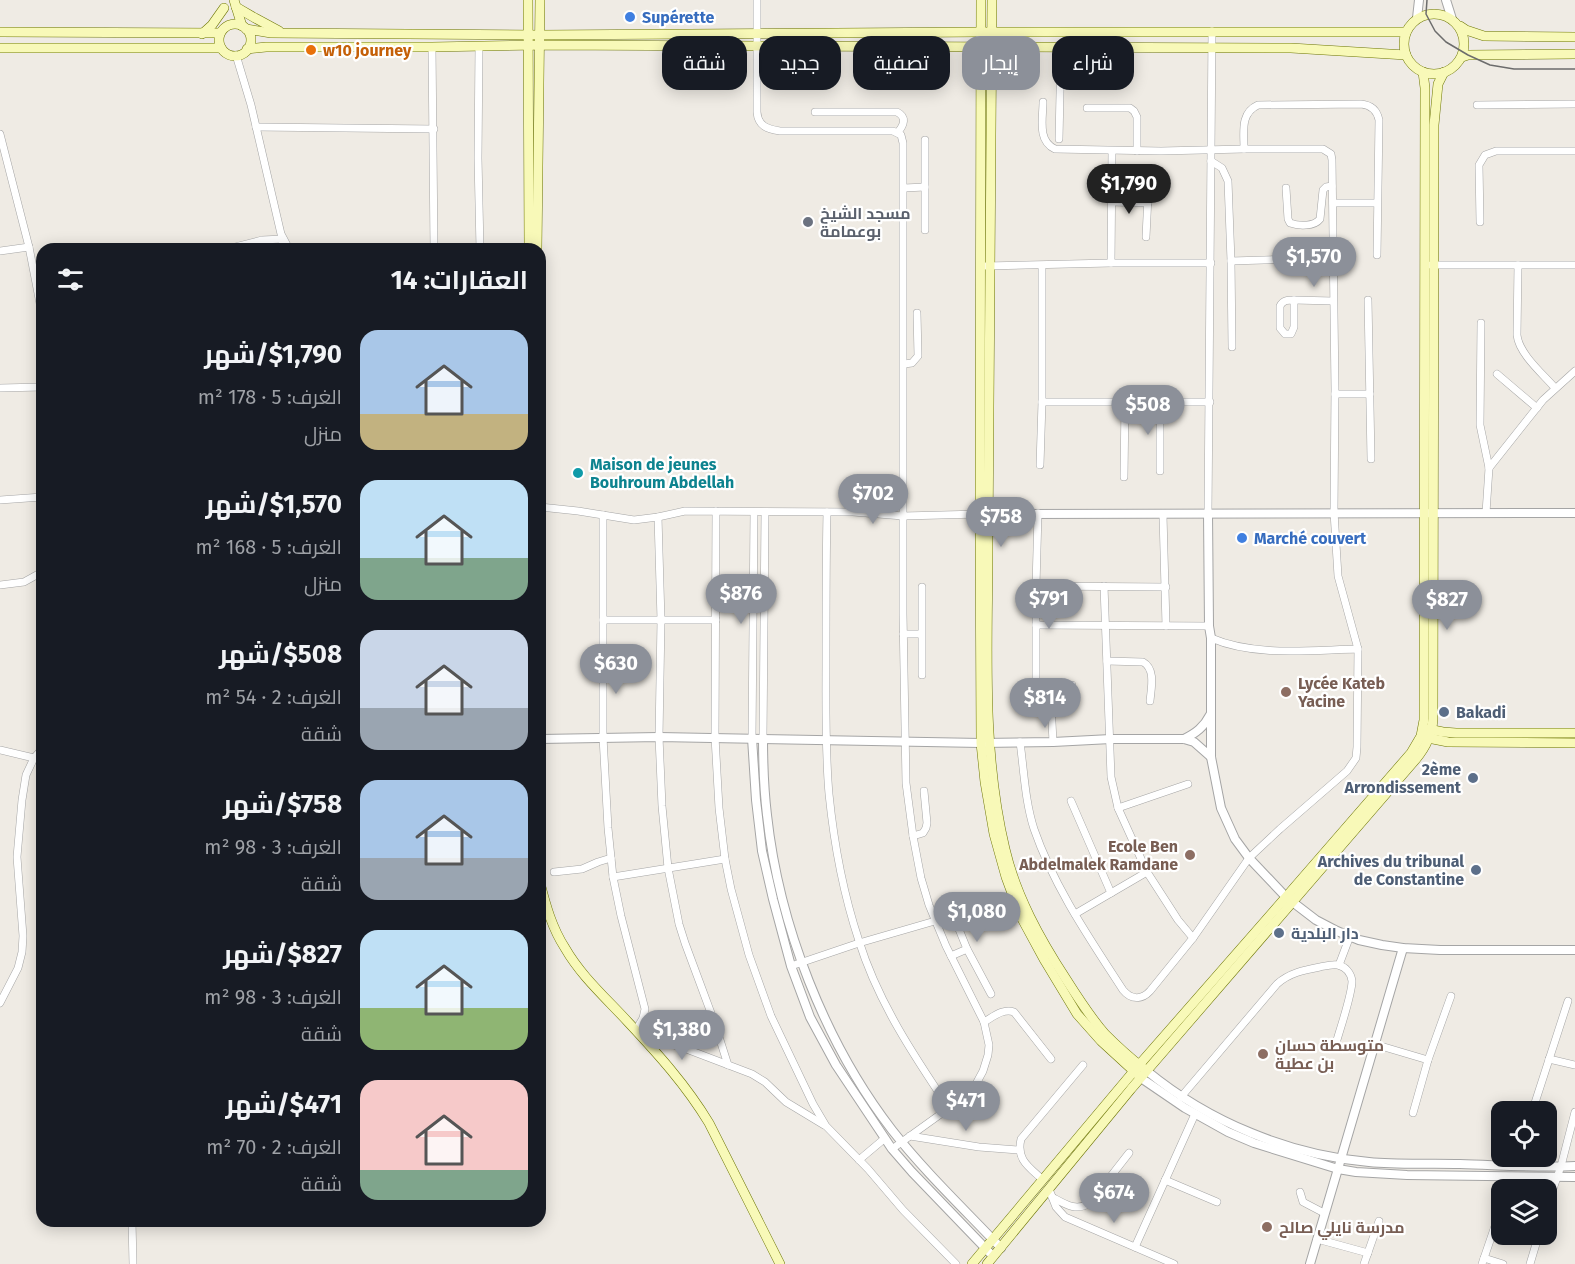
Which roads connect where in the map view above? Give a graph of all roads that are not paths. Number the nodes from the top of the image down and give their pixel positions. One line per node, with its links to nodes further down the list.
1 (528, 0): 22 (main road)
2 (540, 0): 23 (main road)
3 (757, 0): 24 (street)
4 (981, 0): 17 (main road)
5 (992, 0): 18 (main road)
6 (1419, 0): 10 (street)
7 (1446, 0): 11 (street)
8 (235, 3): 12 (main road); 20 (main road)
9 (224, 4): 13 (main road); 21 (main road)
10 (1418, 18): 11 (main road); 19 (main road)
11 (1455, 21): 27 (main road); 43 (main road)
12 (244, 27): 13 (main road); 20 (main road); 39 (main road)
13 (223, 30): 21 (main road); 35 (main road)
14 (1212, 31): 15 (main road); 18 (main road); 37 (street)
15 (1291, 31): 19 (main road); 38 (main road)
16 (0, 32): 21 (main road)
17 (981, 32): 18 (main road); 24 (main road); 25 (main road)
18 (992, 32): 26 (main road)
19 (1407, 32): 42 (main road)
20 (284, 33): 22 (main road)
21 (202, 34)
22 (528, 34): 23 (main road); 29 (main road)
23 (539, 34): 24 (main road); 28 (main road)
24 (757, 34): 30 (street)
25 (981, 36)
26 (992, 36)
27 (1575, 36)
28 (540, 45): 29 (main road); 30 (main road); 85 (main road)
29 (529, 46): 32 (main road); 84 (main road)
30 (757, 46): 33 (main road); 56 (street)
31 (432, 47): 32 (main road); 39 (main road); 55 (street)
32 (479, 47): 83 (street)
33 (962, 47)
34 (0, 48): 35 (main road)
35 (221, 48): 41 (main road)
36 (1134, 48): 37 (main road)
37 (1212, 48): 38 (main road); 61 (street)
38 (1291, 48): 42 (main road)
39 (247, 49): 41 (main road)
40 (1575, 54): 43 (main road)
41 (237, 55): 54 (street)
42 (1407, 55): 44 (main road)
43 (1462, 57): 45 (main road)
44 (1423, 72): 45 (main road); 93 (main road)
45 (1444, 72): 93 (main road)
46 (982, 90): 96 (main road)
47 (990, 90): 96 (main road)
48 (1060, 90): 58 (street)
49 (1042, 102): 62 (street)
50 (1575, 104): 51 (street)
51 (1477, 105)
52 (1087, 108): 63 (street)
53 (815, 111): 56 (street)
54 (256, 127): 55 (street); 78 (street)
55 (434, 129): 82 (street)
56 (898, 132): 69 (street)
57 (0, 134): 86 (street)
58 (1059, 139)
59 (925, 140): 68 (street)
60 (1244, 149): 61 (street); 67 (street); 74 (street)
61 (1211, 150): 63 (street); 65 (street)
62 (1112, 151): 63 (street); 71 (street)
63 (1137, 151)
64 (1575, 151): 75 (street)
65 (1212, 161): 90 (street); 92 (street)
66 (1149, 176): 72 (street)
67 (1332, 186): 70 (street); 73 (street)
68 (925, 187): 69 (street); 76 (street)
69 (904, 188): 105 (street)
70 (1286, 188)
71 (1112, 202): 72 (street); 91 (street)
72 (1148, 203): 77 (street)
73 (1332, 203): 74 (street); 89 (street)
74 (1377, 203): 88 (street)
75 (1480, 222)
76 (925, 230)
77 (1146, 237)
78 (283, 239): 79 (street); 80 (street); 81 (street)
79 (250, 243)
80 (283, 243)
81 (285, 243)
82 (434, 243)
83 (480, 243)
84 (530, 243)
85 (537, 243)
86 (29, 247): 87 (street); 98 (street)
87 (0, 251)
88 (1377, 255)
89 (1333, 258): 90 (street); 101 (street)
90 (1231, 261): 104 (street)
91 (1111, 263): 92 (street); 97 (street)
92 (1211, 263): 116 (street)
93 (1430, 265): 94 (street); 133 (main road)
94 (1518, 265): 95 (street); 110 (street)
95 (1575, 265)
96 (985, 266): 97 (street); 136 (main road)
97 (1042, 266): 113 (street)
98 (36, 283)
99 (1294, 300): 99 (street); 101 (street)
100 (1368, 300): 112 (street)
101 (1334, 301): 111 (street)
102 (917, 313): 105 (street)
103 (1481, 323): 120 (street)
104 (1232, 347)
105 (904, 364): 139 (street)
106 (1575, 371): 110 (street)
107 (1497, 374): 117 (street)
108 (36, 387): 109 (street)
109 (0, 388)
110 (1556, 388): 117 (street)
111 (1335, 394): 112 (street); 129 (street)
112 (1370, 394): 118 (street)
113 (1042, 402): 114 (street); 119 (street)
114 (1125, 402): 115 (street); 122 (street)
115 (1160, 402): 116 (street); 121 (street)
116 (1210, 402): 132 (street)
117 (1537, 408): 120 (street)
118 (1371, 459)
119 (1040, 465)
120 (1490, 468): 134 (street)
121 (1160, 471)
122 (1124, 477)
123 (36, 497): 124 (street)
124 (0, 500)
125 (546, 508): 137 (street)
126 (716, 511): 127 (street); 140 (street); 149 (street)
127 (754, 512): 130 (street); 171 (street)
128 (826, 512): 130 (street); 139 (street); 176 (street)
129 (1334, 512): 132 (street); 133 (street); 157 (street)
130 (765, 513): 172 (street)
131 (1038, 513): 136 (street); 138 (street); 143 (street)
132 (1208, 513): 138 (street); 153 (street)
133 (1428, 513): 134 (street); 164 (main road); 165 (main road)
134 (1486, 513): 135 (street)
135 (1575, 513)
136 (984, 514): 139 (street); 180 (main road)
137 (603, 515): 140 (street); 147 (street)
138 (1163, 515): 146 (street)
139 (903, 516): 154 (street)
140 (658, 517): 148 (street)
141 (36, 575): 142 (street)
142 (0, 585)
143 (1036, 585): 144 (street); 150 (street)
144 (1104, 586): 146 (street); 151 (street)
145 (922, 587): 155 (street)
146 (1166, 587): 152 (street)
147 (603, 620): 148 (street); 167 (street)
148 (661, 620): 149 (street); 168 (street)
149 (716, 620): 169 (street)
150 (1036, 625): 151 (street); 160 (street)
151 (1105, 626): 152 (street); 158 (street)
152 (1166, 626): 153 (street)
153 (1209, 626): 156 (street)
154 (903, 634): 155 (street); 177 (street)
155 (921, 634): 159 (street)
156 (1211, 638): 157 (street); 163 (street)
157 (1358, 649): 193 (street)
158 (1107, 661): 162 (street); 174 (street)
159 (922, 675)
160 (1036, 686): 161 (street); 179 (street)
161 (1072, 686)
162 (1150, 701)
163 (1210, 714): 175 (street); 185 (street)
164 (1433, 719): 165 (main road); 170 (main road)
165 (1426, 733): 170 (main road); 183 (main road); 200 (main road)
166 (1575, 733): 170 (main road)
167 (603, 737): 168 (street); 173 (street); 192 (street)
168 (659, 737): 169 (street); 195 (street)
169 (715, 737): 171 (street); 194 (street)
170 (1449, 737): 181 (main road); 183 (main road)
171 (752, 738): 172 (street); 214 (street)
172 (763, 738): 176 (street); 212 (street)
173 (546, 739)
174 (1111, 739): 175 (street); 179 (street); 190 (street)
175 (1184, 739): 185 (street)
176 (826, 741): 177 (street); 207 (street)
177 (905, 742): 180 (street); 191 (street)
178 (1020, 742): 179 (street); 180 (street); 203 (street)
179 (1053, 742)
180 (985, 743): 229 (main road)
181 (1575, 743)
182 (0, 750): 186 (street)
183 (1421, 753): 200 (main road)
184 (36, 756): 186 (street)
185 (1211, 757): 193 (street)
186 (34, 758): 218 (street)
187 (1188, 784): 190 (street)
188 (924, 791): 191 (street)
189 (1071, 801): 199 (street)
190 (1118, 808): 197 (street)
191 (913, 836): 204 (street)
192 (611, 858): 196 (street); 198 (street)
193 (1249, 858): 200 (street); 206 (street)
194 (724, 859): 195 (street); 236 (street)
195 (668, 868): 198 (street); 226 (street)
196 (554, 872)
197 (1147, 872): 199 (street); 206 (street)
198 (613, 877): 220 (street)
199 (1111, 893): 203 (street)
200 (1289, 900): 205 (street); 229 (main road)
201 (546, 903): 220 (main road)
202 (952, 912): 209 (street)
203 (1075, 914): 206 (street)
204 (934, 921): 207 (street); 211 (street)
205 (1350, 936): 208 (street); 213 (street)
206 (1193, 938)
207 (859, 943): 212 (street); 232 (street)
208 (1403, 948): 210 (street); 222 (street)
209 (967, 949): 211 (street); 215 (street)
210 (1575, 950)
211 (951, 956): 219 (street)
212 (802, 963): 214 (street); 239 (street)
213 (1339, 965): 221 (street); 230 (street)
214 (791, 966): 238 (street)
215 (991, 994)
216 (1451, 996): 225 (street)
217 (1568, 1000): 224 (street)
218 (0, 1003)
219 (984, 1022): 223 (street); 232 (street)
220 (639, 1033): 226 (street); 269 (main road)
221 (1337, 1040)
222 (1374, 1044): 225 (street); 243 (street)
223 (1051, 1059)
224 (1548, 1059): 228 (street); 231 (street)
225 (1428, 1060): 234 (street)
226 (728, 1065): 236 (street)
227 (1083, 1065): 241 (street)
228 (1575, 1065)
229 (1140, 1071): 230 (street); 235 (street); 250 (main road); 253 (main road)
230 (1181, 1097): 243 (street)
231 (1535, 1101)
232 (949, 1108): 237 (street)
233 (1575, 1112): 245 (street)
234 (1413, 1113)
235 (1195, 1114): 247 (street); 251 (street)
236 (826, 1126): 244 (street)
237 (910, 1136): 239 (street); 241 (street)
238 (884, 1139): 240 (street); 244 (street)
239 (901, 1142): 240 (street); 260 (street)
240 (892, 1149): 263 (street)
241 (1019, 1150): 250 (street)
242 (1129, 1154): 253 (street)
243 (1341, 1158): 245 (street); 247 (street)
244 (859, 1160): 270 (street)
245 (1561, 1166): 246 (street); 249 (street)
246 (1575, 1166)
247 (1338, 1169): 249 (street); 255 (street)
248 (1575, 1177): 249 (street)
249 (1556, 1178)
250 (1043, 1180): 260 (main road)
251 (1165, 1180): 254 (street); 262 (street)
252 (1300, 1192): 255 (street)
253 (1050, 1193): 262 (street); 264 (main road)
254 (1217, 1202)
255 (1324, 1214): 259 (street)
256 (1379, 1221): 265 (street)
257 (132, 1227): 268 (street)
258 (1491, 1238): 267 (street)
259 (1317, 1239): 265 (street); 274 (street)
260 (993, 1240): 263 (main road); 264 (street)
261 (1536, 1245): 277 (street)
262 (1135, 1247): 273 (street)
263 (986, 1248): 266 (street); 271 (main road)
264 (1001, 1248): 266 (main road)
265 (1368, 1253): 275 (street)
266 (994, 1256): 272 (main road)
267 (1483, 1261): 276 (street)
268 (133, 1264)
269 (780, 1264)
270 (956, 1264)
271 (972, 1264)
272 (987, 1264)
273 (1174, 1264)
274 (1310, 1264)
275 (1364, 1264)
276 (1503, 1264)
277 (1530, 1264)

